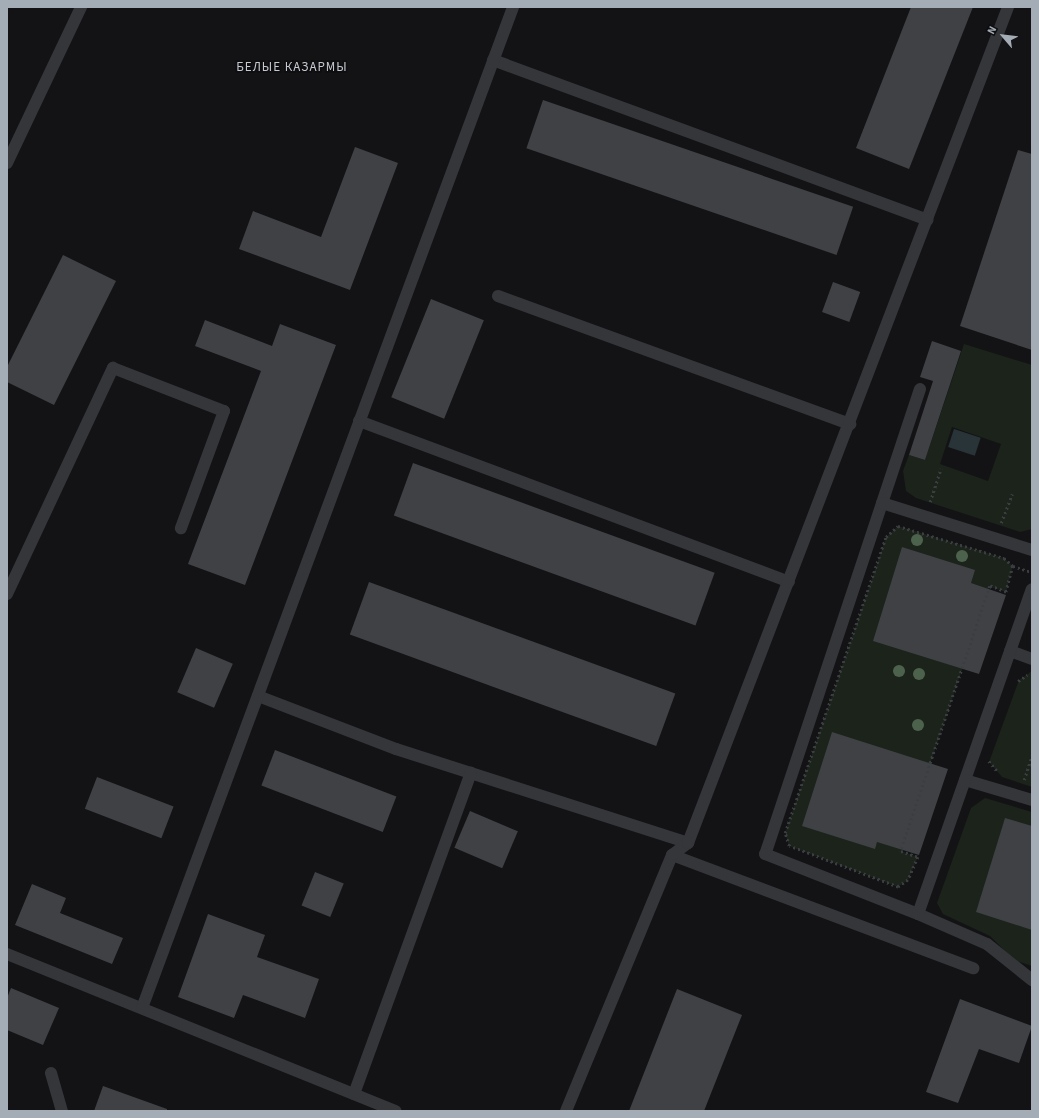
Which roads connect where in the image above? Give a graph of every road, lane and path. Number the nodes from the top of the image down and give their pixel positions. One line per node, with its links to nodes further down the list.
1 (80, 7): 5 (lane)
2 (513, 7): 4 (lane)
3 (1008, 7): 6 (lane)
4 (493, 60): 6 (lane); 9 (lane)
5 (7, 163)
6 (928, 220): 10 (lane)
7 (498, 296): 10 (lane)
8 (920, 389): 11 (lane)
9 (359, 421): 16 (lane); 23 (lane)
10 (850, 424): 16 (lane)
11 (882, 503): 13 (lane); 33 (lane)
12 (181, 528): 18 (lane)
13 (1032, 550)
14 (1013, 566): 14 (path); 15 (path)
15 (1032, 572)
16 (789, 582): 31 (lane)
17 (1032, 589): 19 (lane)
18 (7, 594)
19 (1010, 651): 20 (lane); 28 (lane)
20 (1032, 659)
21 (1032, 671): 22 (path)
22 (1016, 687)
23 (258, 696): 26 (lane); 37 (lane)
24 (992, 754): 27 (path)
25 (1032, 755): 29 (path)
26 (471, 773): 31 (lane); 39 (lane)
27 (1002, 777)
28 (965, 780): 30 (lane); 33 (lane)
29 (1022, 784)
30 (1032, 800)
31 (688, 843): 32 (lane)
32 (672, 855): 35 (lane); 42 (lane)
33 (918, 914): 36 (lane)
34 (7, 954): 37 (lane)
35 (974, 968)
36 (1032, 980)
37 (142, 1008): 39 (lane)
38 (51, 1073): 40 (lane)
39 (354, 1094): 41 (lane)
40 (62, 1111)
41 (395, 1111)
42 (566, 1111)

